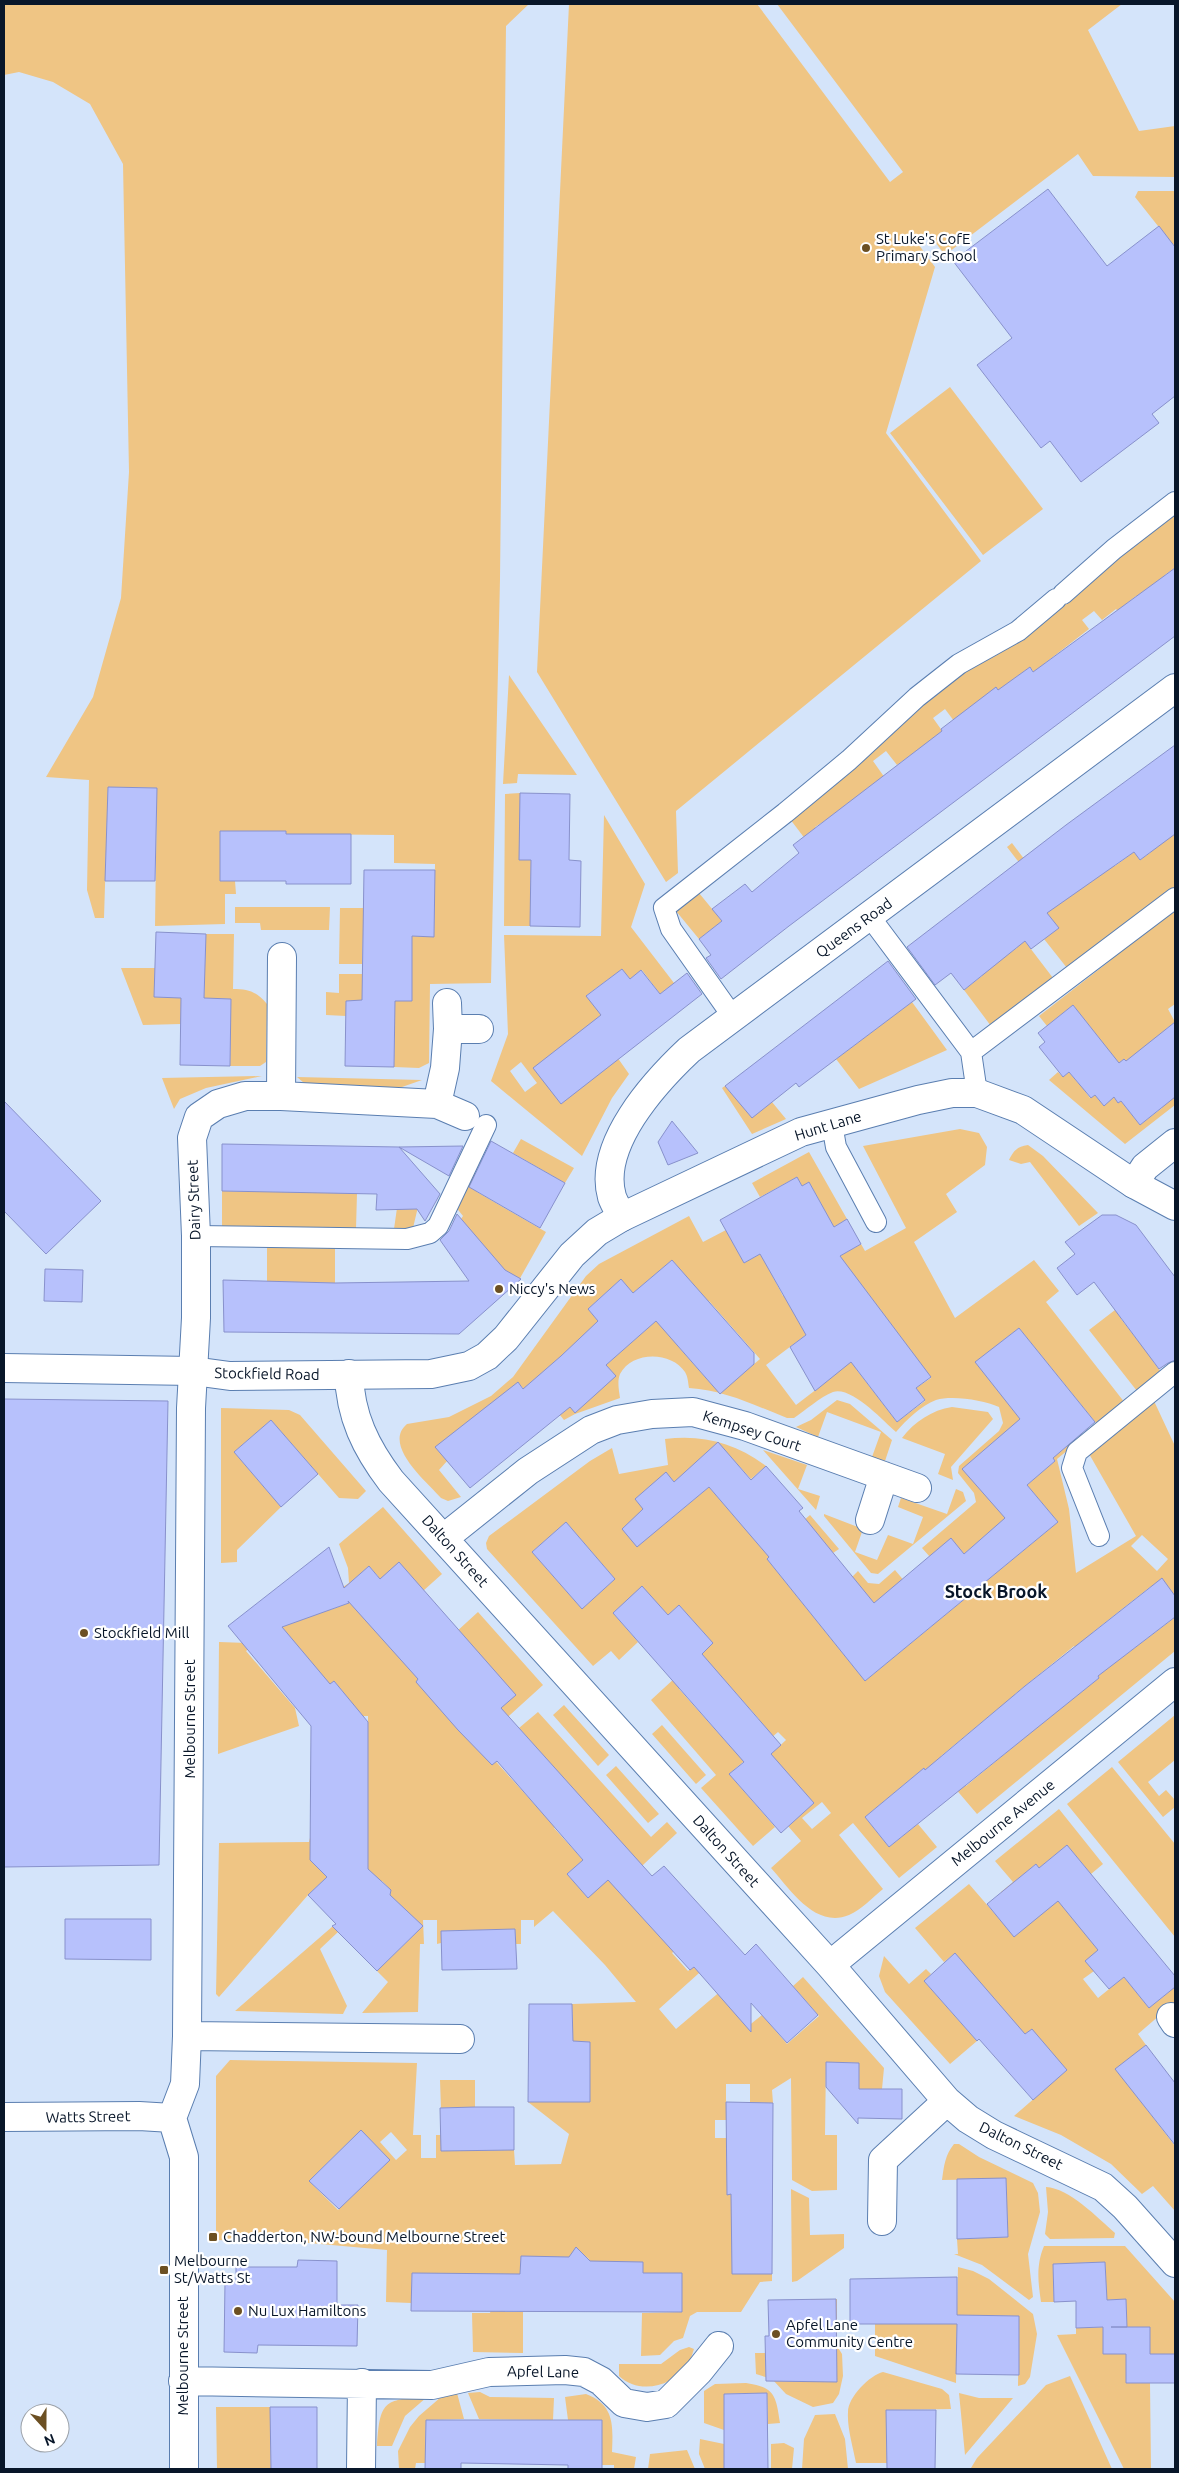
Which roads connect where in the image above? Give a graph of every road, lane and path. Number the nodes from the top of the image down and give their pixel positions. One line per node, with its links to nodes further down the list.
1 (1175, 502): 6 (lane)
2 (1175, 688): 4 (street, Queens Road)
3 (1175, 898): 8 (lane)
4 (870, 917): 6 (street, Queens Road); 8 (lane)
5 (282, 957): 10 (street)
6 (733, 1017): 17 (street, Queens Road)
7 (479, 1029): 11 (street)
8 (971, 1052): 9 (lane)
9 (977, 1093): 13 (street, Hunt Lane); 15 (street, Hunt Lane)
10 (281, 1096): 11 (street, Dairy Street); 19 (street, Dairy Street)
11 (437, 1104): 12 (street, Dairy Street)
12 (476, 1121): 19 (lane)
13 (832, 1124): 17 (street, Hunt Lane); 18 (lane)
14 (1175, 1142): 15 (street)
15 (1134, 1184): 16 (street, Hunt Lane)
16 (1175, 1206)
17 (622, 1217): 20 (street, Hunt Lane)
18 (876, 1222)
19 (196, 1236): 22 (street, Dairy Street)
20 (469, 1366): 24 (street, Stockfield Road)
21 (4, 1368): 22 (street, Stockfield Road)
22 (193, 1371): 24 (street, Stockfield Road); 32 (street, Melbourne Street)
23 (1175, 1372): 28 (lane)
24 (349, 1374): 29 (street, Dalton Street)
25 (884, 1476): 26 (street, Kempsey Court); 27 (street); 29 (street, Kempsey Court)
26 (917, 1488)
27 (870, 1520)
28 (1099, 1536)
29 (444, 1538): 31 (street, Dalton Street)
30 (1175, 1682): 31 (street, Melbourne Avenue)
31 (830, 1965): 34 (street, Dalton Street)
32 (187, 2036): 33 (street); 36 (street, Melbourne Street)
33 (460, 2039)
34 (947, 2101): 37 (street); 38 (street, Dalton Street)
35 (4, 2117): 36 (street, Watts Street)
36 (172, 2118): 40 (street, Melbourne Street)
37 (882, 2221)
38 (1175, 2263)
39 (719, 2346): 41 (street, Apfel Lane)
40 (183, 2381): 41 (street, Apfel Lane); 42 (street, Melbourne Street)
41 (362, 2383): 43 (street)
42 (184, 2469)
43 (360, 2469)

